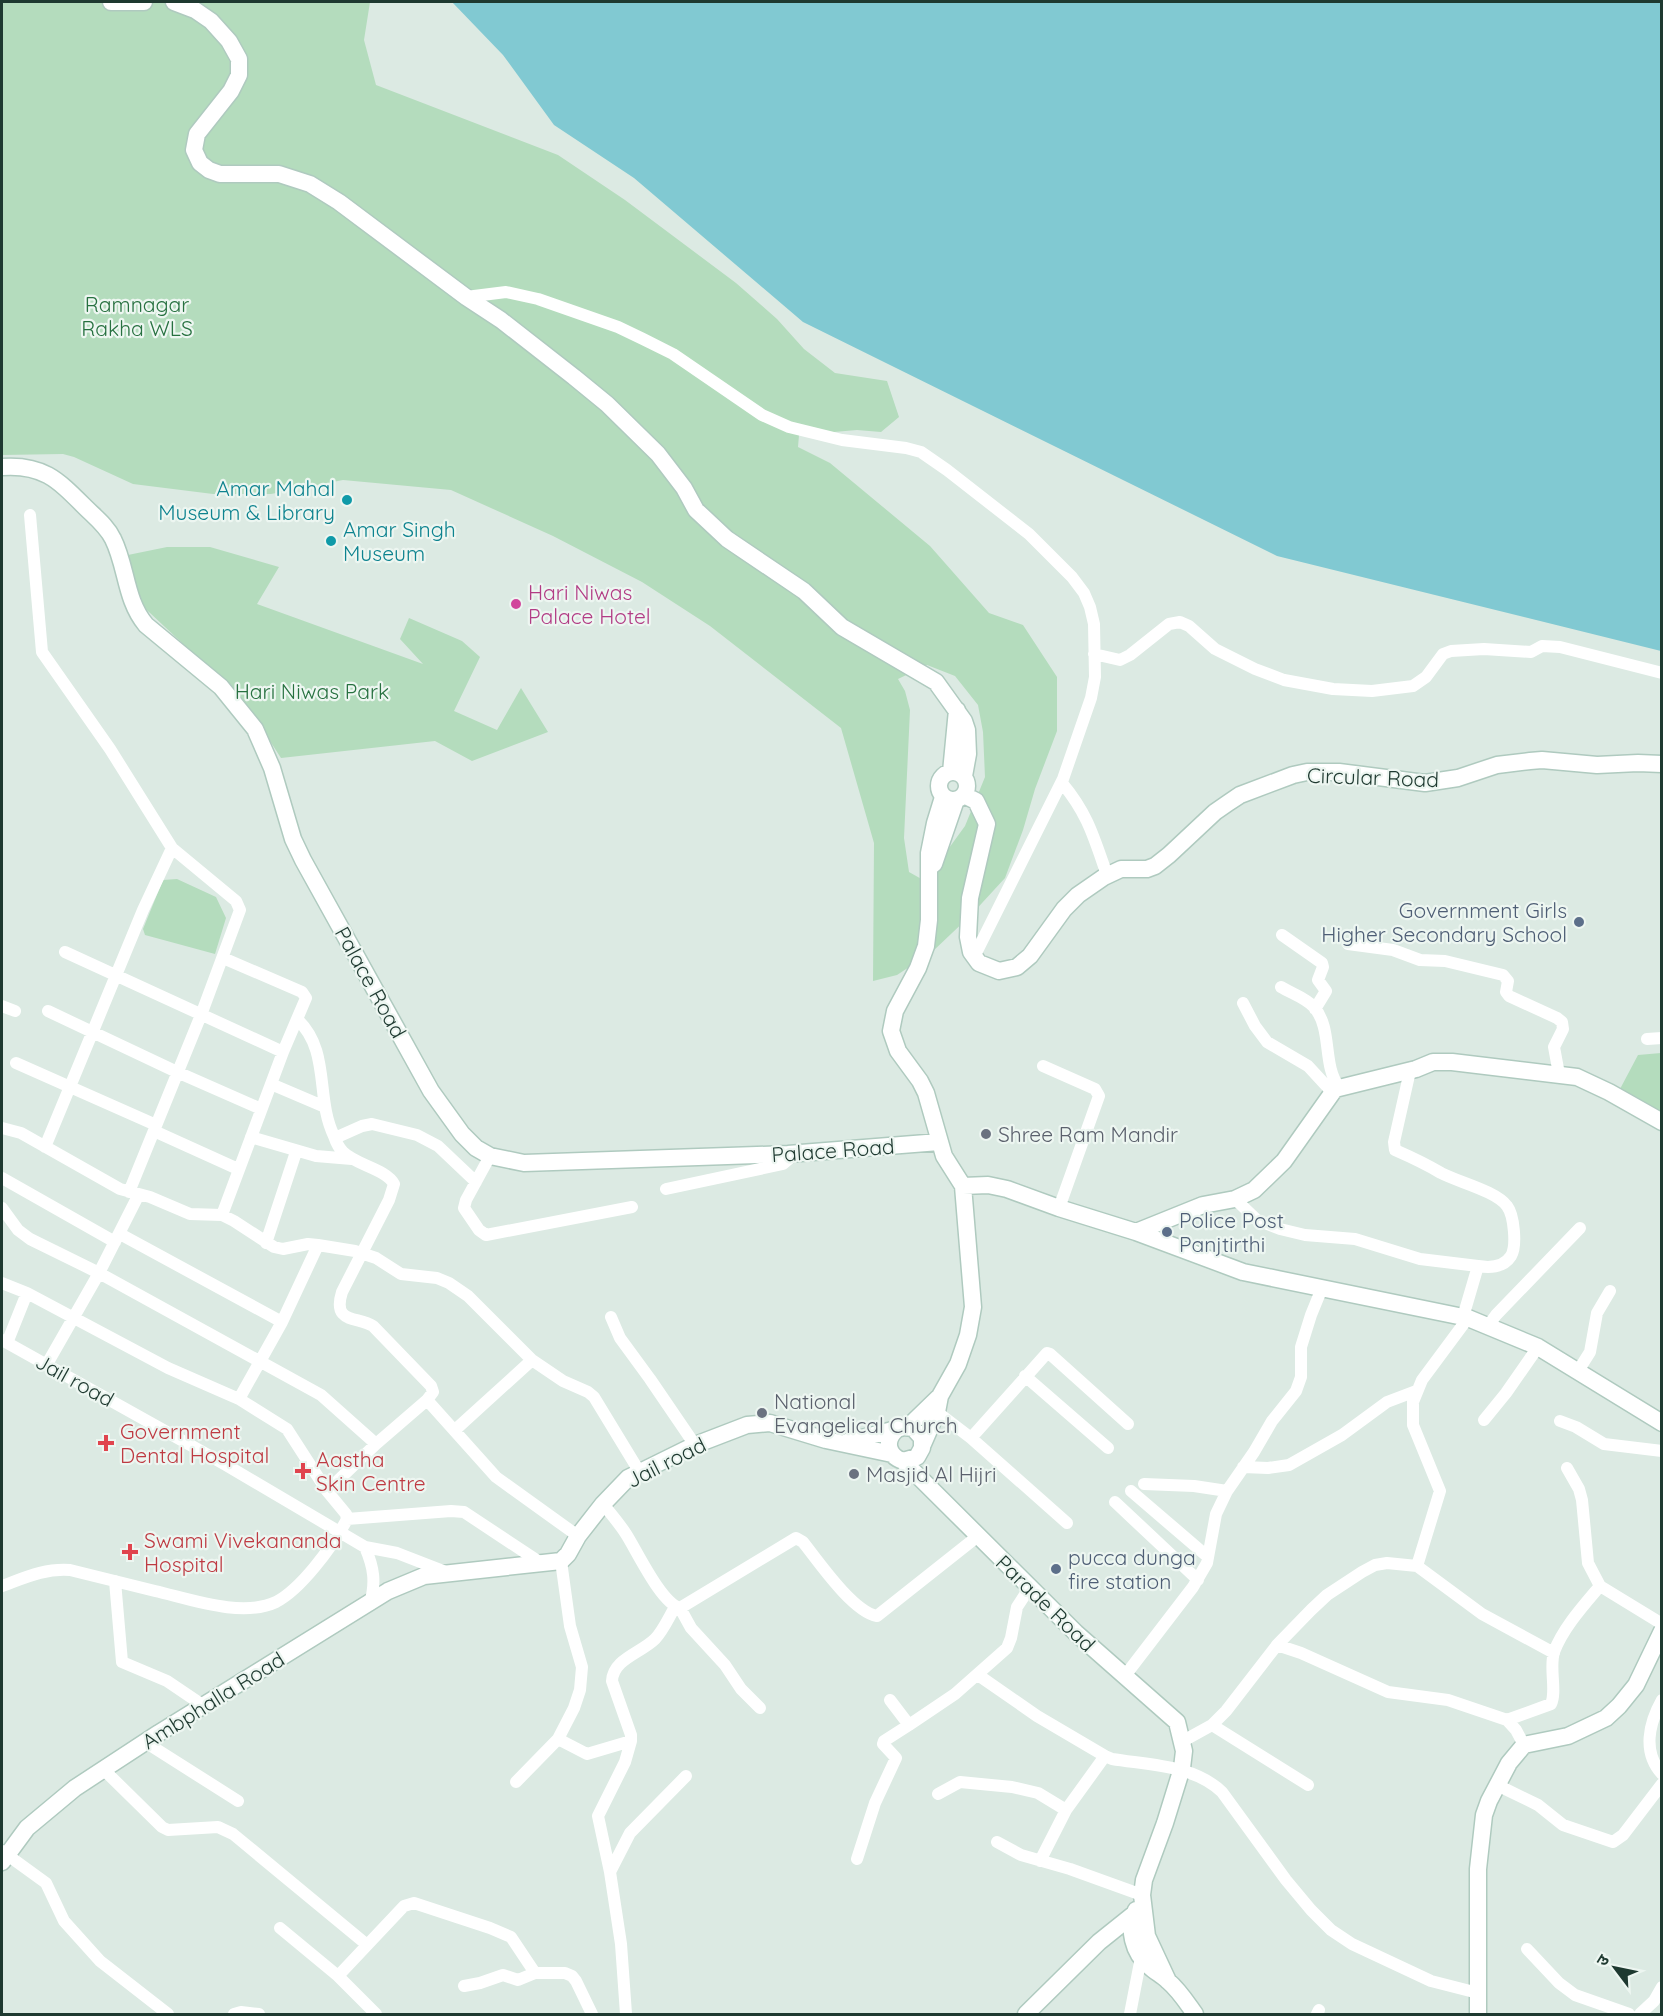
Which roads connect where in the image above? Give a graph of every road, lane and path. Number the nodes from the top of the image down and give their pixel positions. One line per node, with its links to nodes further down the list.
1 (111, 2): 2 (main road)
2 (144, 2)
3 (174, 2): 4 (main road)
4 (466, 297): 7 (street); 10 (main road)
5 (2, 467): 52 (main road, Palace Road)
6 (30, 515): 13 (street)
7 (1095, 654): 8 (street); 11 (street)
8 (1662, 674)
9 (1662, 764): 14 (main road, Circular Road)
10 (957, 774): 12 (main road); 12 (main road)
11 (1062, 783): 14 (street); 18 (street)
12 (954, 798): 18 (main road); 48 (main road)
13 (172, 848): 19 (street); 20 (street)
14 (1107, 875): 18 (main road, Circular Road)
15 (1282, 935): 24 (street)
16 (1348, 944): 37 (street)
17 (65, 952): 20 (street)
18 (974, 957)
19 (223, 958): 27 (street); 28 (street)
20 (117, 975): 27 (street); 29 (street)
21 (1281, 987): 24 (street)
22 (1243, 1003): 40 (street)
23 (2, 1005): 25 (street)
24 (1315, 1009): 40 (street)
25 (15, 1011)
26 (48, 1011): 29 (street)
27 (201, 1015): 32 (street); 36 (street)
28 (297, 1018): 32 (street); 41 (street)
29 (92, 1031): 36 (street); 39 (street)
30 (1662, 1038): 31 (street)
31 (1647, 1040)
32 (283, 1052): 38 (street)
33 (16, 1063): 39 (street)
34 (1043, 1066): 63 (street)
35 (1410, 1071): 37 (main road); 40 (main road); 71 (street)
36 (177, 1072): 42 (street); 45 (street)
37 (1559, 1074): 43 (main road)
38 (271, 1084): 41 (street); 42 (street)
39 (70, 1087): 45 (street); 49 (street)
40 (1336, 1089): 60 (main road)
41 (325, 1107): 47 (street)
42 (261, 1109): 46 (street)
43 (1662, 1122)
44 (2, 1128): 49 (street)
45 (155, 1128): 54 (street); 59 (street)
46 (251, 1137): 50 (street); 54 (street)
47 (335, 1138): 53 (street); 56 (street)
48 (939, 1142): 51 (main road, Palace Road); 57 (main road)
49 (45, 1147): 59 (street)
50 (296, 1152): 53 (street); 68 (street)
51 (796, 1153): 52 (main road, Palace Road); 58 (street)
52 (490, 1156): 56 (street)
53 (352, 1159): 70 (street)
54 (238, 1169): 64 (street)
55 (2, 1178): 67 (street)
56 (476, 1182): 61 (street)
57 (963, 1186): 63 (main road); 92 (main road)
58 (666, 1190)
59 (134, 1193): 64 (street); 67 (street)
60 (1236, 1199): 66 (main road); 71 (street)
61 (632, 1207)
62 (2, 1208): 72 (street)
63 (1059, 1208): 66 (main road)
64 (222, 1215): 68 (street)
65 (1580, 1227): 81 (street)
66 (1136, 1232): 74 (main road)
67 (118, 1238): 72 (street); 80 (street)
68 (266, 1243): 69 (street)
69 (318, 1245): 70 (street); 80 (street)
70 (363, 1253): 84 (street); 91 (street)
71 (1478, 1266): 79 (street)
72 (99, 1273): 78 (street); 85 (street)
73 (2, 1283): 76 (street)
74 (1322, 1288): 79 (main road); 107 (street)
75 (1610, 1291): 87 (street)
76 (27, 1293): 78 (street); 82 (street)
77 (611, 1317): 102 (street)
78 (75, 1318): 86 (street); 90 (street)
79 (1466, 1318): 81 (main road); 89 (street)
80 (282, 1322): 85 (street)
81 (1488, 1326): 83 (main road)
82 (4, 1341): 86 (street, Jail road)
83 (1538, 1347): 87 (main road); 93 (street)
84 (532, 1360): 98 (street); 109 (street)
85 (259, 1362): 90 (street); 101 (street)
86 (47, 1364): 119 (street, Jail road)
87 (1578, 1371): 95 (main road)
88 (1025, 1376): 96 (street); 99 (street); 104 (street)
89 (1416, 1391): 107 (street); 126 (street)
90 (239, 1399): 112 (street)
91 (427, 1400): 98 (street); 101 (street)
92 (938, 1404): 97 (main road); 99 (street); 103 (main road)
93 (1484, 1420)
94 (1560, 1421): 105 (street)
95 (1662, 1423)
96 (1128, 1424)
97 (902, 1428): 100 (main road); 103 (main road); 106 (main road)
98 (454, 1430): 120 (street)
99 (971, 1438): 118 (street)
100 (845, 1443): 102 (main road, Jail road); 106 (main road, Jail road)
101 (376, 1444): 112 (street)
102 (695, 1445): 109 (main road, Jail road)
103 (923, 1446): 106 (main road); 111 (main road)
104 (1108, 1448)
105 (1662, 1450)
106 (897, 1457): 111 (main road, Parade Road)
107 (1243, 1467): 114 (street)
108 (1567, 1468): 131 (street)
109 (639, 1471): 116 (main road, Jail road)
110 (1144, 1484): 114 (street)
111 (933, 1489): 121 (main road, Parade Road)
112 (327, 1491): 117 (street)
113 (1131, 1491): 123 (street)
114 (1227, 1491): 123 (street)
115 (1115, 1502): 128 (street)
116 (603, 1504): 120 (main road, Jail road); 134 (street)
117 (347, 1519): 119 (street); 125 (street)
118 (1067, 1523)
119 (339, 1533): 122 (street, Jail road); 129 (street)
120 (578, 1536): 124 (main road, Jail road)
121 (978, 1536): 132 (main road, Parade Road); 134 (street)
122 (365, 1547): 127 (street, Jail road); 133 (street)
123 (1208, 1557): 128 (street)
124 (561, 1561): 125 (main road); 149 (street)
125 (541, 1563): 127 (main road)
126 (1416, 1566): 137 (street); 138 (street)
127 (446, 1572): 133 (main road, Ambphalla Road)
128 (1197, 1580): 140 (street)
129 (115, 1581): 130 (street); 143 (street)
130 (2, 1586)
131 (1600, 1586): 135 (street); 138 (street)
132 (1030, 1587): 139 (street); 140 (main road, Parade Road)
133 (370, 1604): 143 (main road, Ambphalla Road)
134 (678, 1607): 144 (street); 150 (street)
135 (1662, 1624)
136 (1662, 1631): 153 (main road)
137 (1277, 1645): 146 (street); 148 (street)
138 (1554, 1653): 146 (street)
139 (978, 1676): 147 (street); 154 (street)
140 (1124, 1677): 145 (main road, Parade Road)
141 (890, 1700): 147 (street)
142 (1662, 1700): 157 (street)
143 (204, 1706): 152 (main road, Ambphalla Road)
144 (760, 1708)
145 (1165, 1712): 151 (main road, Parade Road); 156 (main road, Parade Road)
146 (1507, 1720): 153 (street)
147 (909, 1725): 168 (street)
148 (1212, 1725): 151 (street); 161 (street)
149 (558, 1739): 150 (street); 159 (street)
150 (631, 1741): 170 (street)
151 (1183, 1741): 156 (main road, Parade Road)
152 (145, 1742): 155 (main road, Ambphalla Road); 164 (street)
153 (1524, 1745): 162 (main road)
154 (1105, 1756): 156 (street); 165 (street)
155 (103, 1769): 167 (main road, Ambphalla Road); 174 (street)
156 (1178, 1774): 171 (main road, Parade Road); 182 (street)
157 (1662, 1774)
158 (686, 1776): 170 (street)
159 (516, 1782)
160 (1662, 1784): 162 (street)
161 (1308, 1785)
162 (1497, 1785): 182 (main road)
163 (938, 1794): 165 (street)
164 (238, 1801)
165 (1065, 1809): 169 (street)
166 (997, 1842): 169 (street)
167 (3, 1856): 183 (street)
168 (857, 1860)
169 (1040, 1861): 171 (street)
170 (610, 1872): 188 (street)
171 (1139, 1904): 173 (main road, Parade Road); 176 (main road, Parade Road); 189 (main road)
172 (280, 1928): 178 (street)
173 (1147, 1936): 176 (street); 179 (main road, Parade Road)
174 (366, 1944): 177 (street); 178 (street)
175 (1527, 1950): 193 (street)
176 (1140, 1956): 179 (main road); 190 (street)
177 (535, 1973): 180 (street); 187 (street)
178 (338, 1976): 186 (street)
179 (1168, 1981): 191 (main road)
180 (464, 1986)
181 (1662, 1987): 194 (street)
182 (1478, 1993): 192 (main road)
183 (168, 2014)
184 (234, 2014): 185 (street)
185 (259, 2014)
186 (376, 2014)
187 (592, 2014)
188 (626, 2014)
189 (1026, 2014)
190 (1130, 2014)
191 (1195, 2014)
192 (1478, 2014)
193 (1629, 2014)
194 (1640, 2014)

